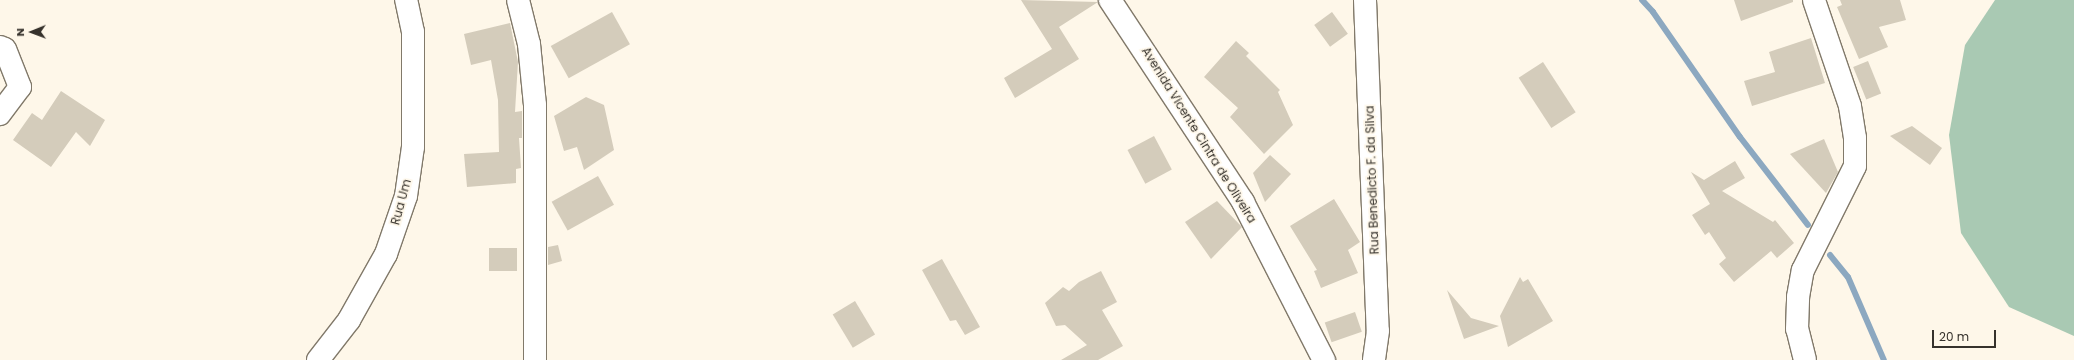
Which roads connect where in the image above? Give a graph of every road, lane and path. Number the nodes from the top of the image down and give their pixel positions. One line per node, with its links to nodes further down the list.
1 (406, 0): 8 (street, Rua Um)
2 (518, 0): 9 (street)
3 (1110, 0): 10 (street, Avenida Vicente Cintra de Oliveira)
4 (1365, 0): 11 (street, Rua Benedicto F. da Silva)
5 (1814, 0): 12 (street)
6 (0, 47): 7 (street)
7 (0, 114)
8 (318, 360)
9 (535, 360)
10 (1324, 360)
11 (1374, 360)
12 (1805, 360)

